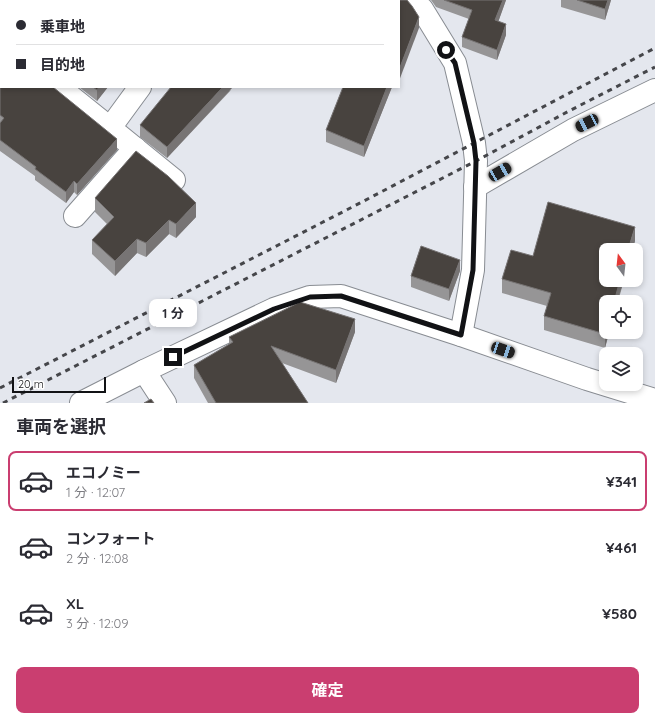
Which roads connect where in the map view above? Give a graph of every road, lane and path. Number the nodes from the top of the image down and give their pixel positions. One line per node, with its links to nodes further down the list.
1 (412, 0): 8 (street)
2 (60, 88): 5 (street)
3 (139, 88): 5 (street)
4 (655, 90): 8 (street)
5 (110, 128): 6 (street)
6 (135, 148): 7 (street); 9 (street)
7 (174, 180)
8 (475, 187): 10 (street)
9 (75, 216)
10 (461, 335): 11 (street); 12 (street)
11 (144, 371): 13 (street); 14 (street)
12 (655, 400)
13 (81, 403)
14 (165, 403)

